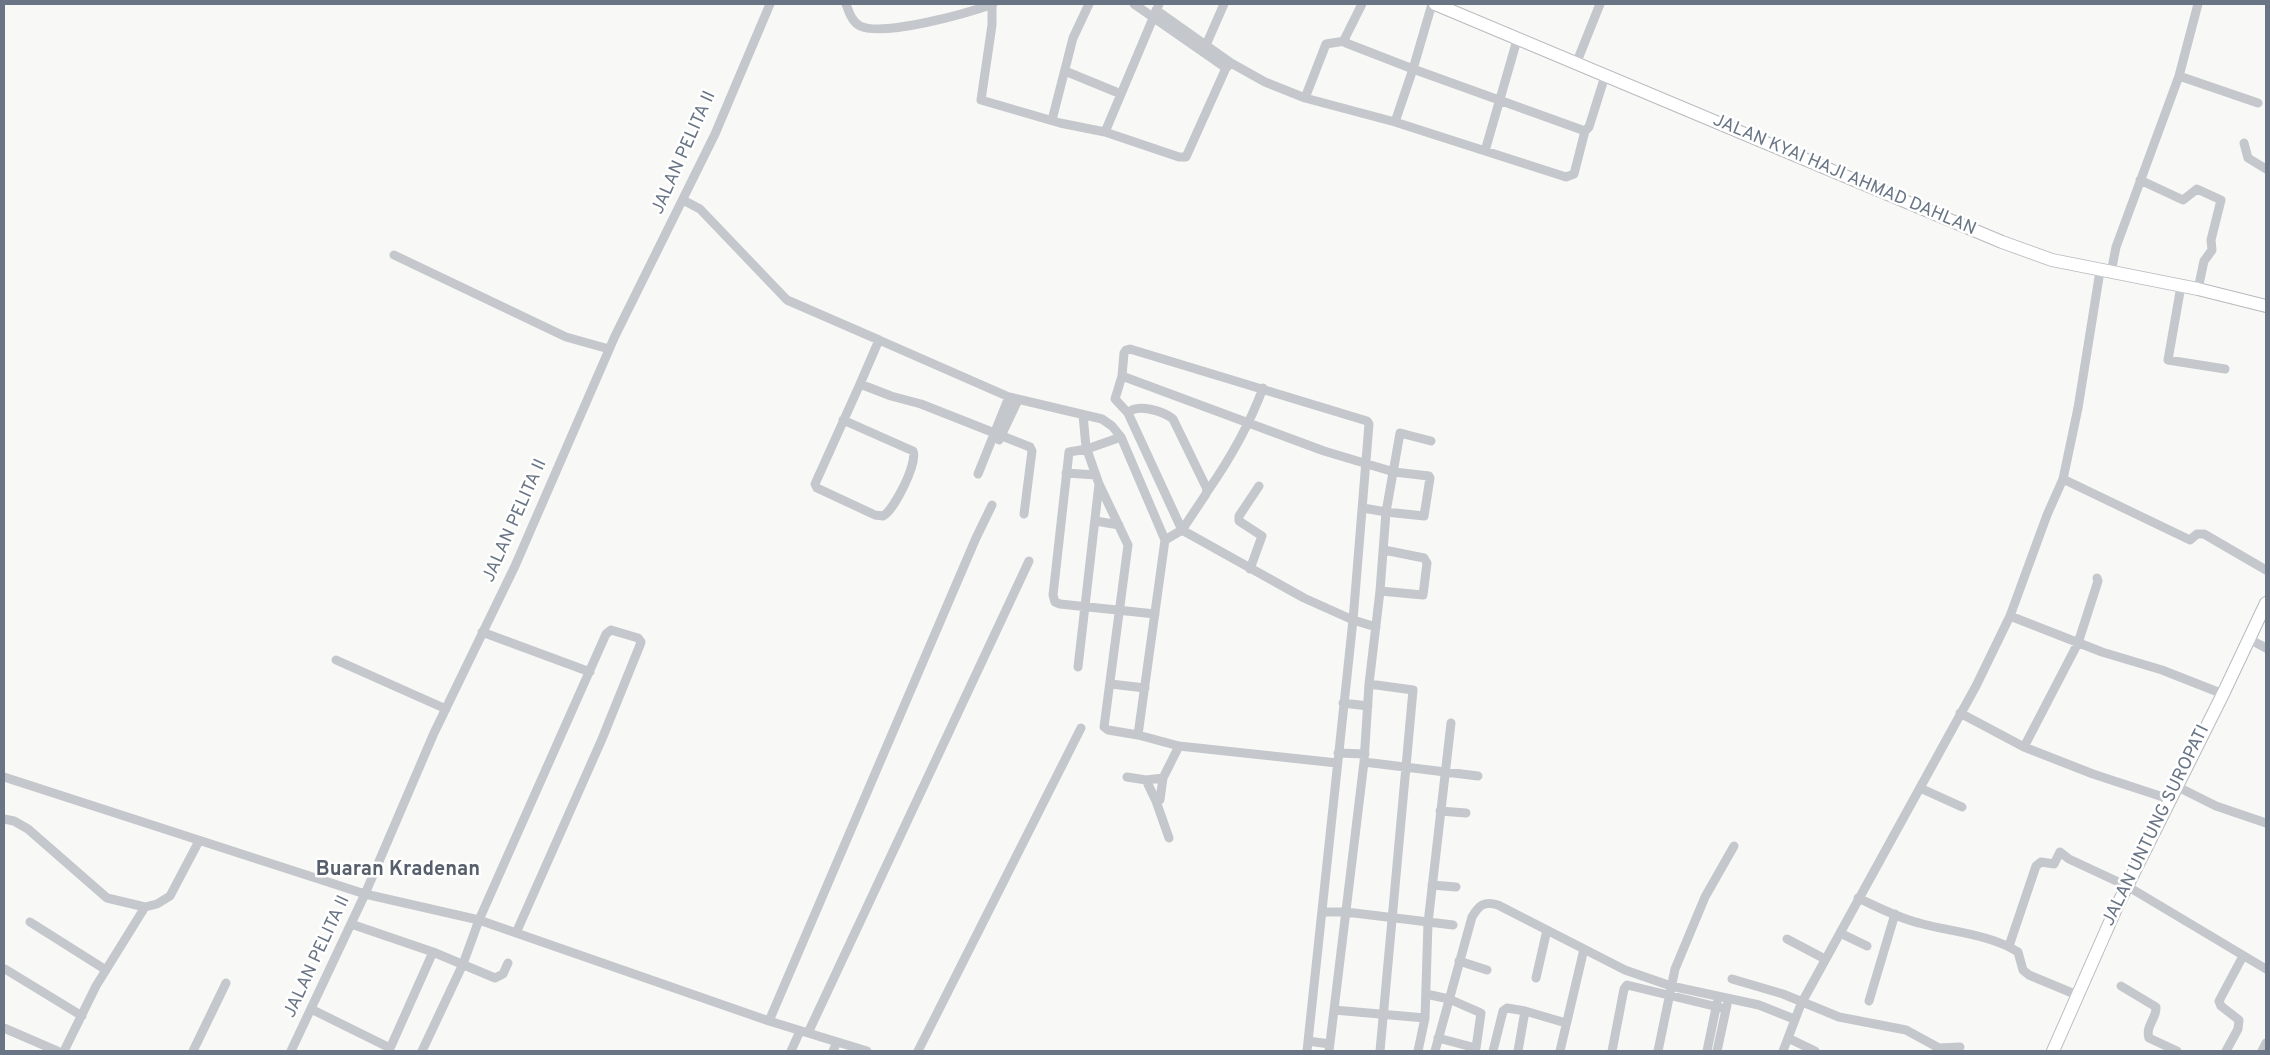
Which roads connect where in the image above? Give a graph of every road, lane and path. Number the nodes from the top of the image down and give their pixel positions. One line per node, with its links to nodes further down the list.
1 (770, 4): 33 (street, JALAN PELITA II)
2 (846, 4): 3 (street)
3 (992, 4): 25 (street)
4 (1089, 4): 18 (street)
5 (1134, 4): 11 (street)
6 (1224, 4): 14 (street)
7 (1362, 4): 12 (street)
8 (1600, 4): 15 (street)
9 (2198, 4): 20 (street)
10 (1432, 7): 13 (street, JALAN KYAI HAJI AHMAD DAHLAN); 17 (street)
11 (1155, 11): 14 (street); 16 (street); 21 (street)
12 (1345, 42): 17 (street); 22 (street)
13 (1516, 44): 15 (street, JALAN KYAI HAJI AHMAD DAHLAN); 23 (street)
14 (1206, 45): 16 (street)
15 (1576, 64): 19 (street, JALAN KYAI HAJI AHMAD DAHLAN)
16 (1228, 65): 22 (street); 28 (street)
17 (1413, 69): 23 (street); 26 (street)
18 (1065, 71): 21 (street); 25 (street)
19 (1605, 76): 27 (street); 35 (street, JALAN KYAI HAJI AHMAD DAHLAN)
20 (2180, 76): 24 (street); 32 (street)
21 (1122, 94): 28 (street)
22 (1305, 98): 26 (street)
23 (1499, 99): 27 (street); 30 (street)
24 (2258, 103)
25 (1052, 120): 28 (street)
26 (1396, 122): 30 (street)
27 (1586, 131): 30 (street)
28 (1105, 132)
29 (2244, 143): 31 (street)
30 (1485, 151)
31 (2266, 169)
32 (2140, 180): 35 (street); 37 (street)
33 (685, 196): 39 (street); 40 (street, JALAN PELITA II)
34 (394, 255): 40 (street)
35 (2105, 272): 36 (street, JALAN KYAI HAJI AHMAD DAHLAN); 59 (street)
36 (2181, 286): 37 (street, JALAN KYAI HAJI AHMAD DAHLAN); 41 (street)
37 (2198, 290): 38 (street, JALAN KYAI HAJI AHMAD DAHLAN)
38 (2266, 306)
39 (879, 340): 43 (street); 45 (street)
40 (609, 349): 82 (street, JALAN PELITA II)
41 (2225, 369)
42 (1122, 376): 44 (street); 46 (street); 49 (street)
43 (860, 384): 48 (street); 50 (street)
44 (1263, 388): 49 (street); 54 (street)
45 (1013, 398): 47 (street); 50 (street)
46 (1128, 414): 61 (street); 68 (street)
47 (1082, 415): 51 (street); 53 (street)
48 (843, 420): 48 (street)
49 (1250, 422): 54 (street); 61 (street)
50 (998, 434): 57 (street); 65 (street)
51 (1121, 437): 53 (street); 68 (street)
52 (1431, 441): 55 (street)
53 (1086, 450): 56 (street); 58 (street)
54 (1368, 464): 55 (street); 63 (street)
55 (1394, 472): 64 (street); 64 (street)
56 (1066, 474): 58 (street); 76 (street)
57 (979, 478)
58 (1097, 479): 66 (street); 67 (street)
59 (2064, 479): 72 (street); 79 (street)
60 (1259, 486): 71 (street)
61 (1207, 492): 68 (street)
62 (992, 505): 178 (street)
63 (1363, 508): 64 (street); 80 (street)
64 (1386, 512): 69 (street)
65 (1024, 514)
66 (1096, 521): 67 (street); 76 (street)
67 (1119, 525): 77 (street)
68 (1174, 535): 71 (street); 78 (street)
69 (1384, 550): 74 (street); 74 (street)
70 (1029, 561): 181 (street)
71 (1250, 568): 80 (street)
72 (2266, 570)
73 (2097, 578): 84 (street)
74 (1380, 591): 81 (street)
75 (2266, 603): 83 (street, JALAN UNTUNG SUROPATI)
76 (1085, 608): 77 (street); 87 (street)
77 (1120, 610): 78 (street); 89 (street)
78 (1155, 614): 91 (street)
79 (2010, 616): 84 (street); 96 (street)
80 (1353, 620): 81 (street); 93 (street)
81 (1376, 627): 90 (street)
82 (482, 632): 88 (street); 95 (street, JALAN PELITA II)
83 (2249, 639): 85 (street); 92 (street, JALAN UNTUNG SUROPATI)
84 (2078, 643): 92 (street); 101 (street)
85 (2266, 648)
86 (336, 660): 95 (street)
87 (1078, 667)
88 (590, 672): 134 (street); 140 (street)
89 (1111, 684): 91 (street); 99 (street)
90 (1369, 684): 94 (street); 105 (street)
91 (1145, 688): 99 (street)
92 (2223, 694): 112 (street, JALAN UNTUNG SUROPATI)
93 (1343, 703): 94 (street); 102 (street)
94 (1368, 706): 103 (street)
95 (446, 709): 127 (street, JALAN PELITA II)
96 (1960, 713): 101 (street); 113 (street)
97 (1451, 723): 106 (street)
98 (1081, 728): 198 (street)
99 (1138, 735): 100 (street)
100 (1179, 746): 104 (street); 110 (street)
101 (2024, 747): 114 (street)
102 (1338, 753): 103 (street); 104 (street)
103 (1365, 758): 105 (street); 131 (street)
104 (1337, 763): 130 (street)
105 (1406, 767): 106 (street); 133 (street)
106 (1444, 772): 107 (street); 117 (street)
107 (1478, 776)
108 (1127, 777): 111 (street)
109 (4, 778): 122 (street)
110 (1162, 778): 111 (street); 115 (street)
111 (1146, 780): 115 (street)
112 (2176, 786): 114 (street, JALAN UNTUNG SUROPATI); 120 (street)
113 (1920, 788): 116 (street); 128 (street)
114 (2169, 799): 125 (street, JALAN UNTUNG SUROPATI)
115 (1156, 801): 121 (street)
116 (1962, 807)
117 (1440, 811): 118 (street); 124 (street)
118 (1466, 813)
119 (4, 819): 129 (street)
120 (2266, 823)
121 (1169, 838)
122 (197, 840): 127 (street); 129 (street)
123 (1734, 846): 159 (street)
124 (1432, 885): 126 (street); 136 (street)
125 (2127, 886): 144 (street); 147 (street); 163 (street, JALAN UNTUNG SUROPATI)
126 (1456, 887)
127 (366, 894): 134 (street); 137 (street, JALAN PELITA II)
128 (1858, 898): 132 (street); 141 (street)
129 (145, 907): 154 (street)
130 (1322, 912): 131 (street); 184 (street)
131 (1346, 912): 133 (street); 172 (street)
132 (1894, 914): 144 (street); 167 (street)
133 (1392, 918): 136 (street); 174 (street)
134 (479, 920): 140 (street); 151 (street)
135 (30, 922): 154 (street)
136 (1428, 923): 138 (street); 161 (street)
137 (351, 924): 146 (street); 170 (street, JALAN PELITA II)
138 (1452, 925)
139 (1547, 930): 145 (street); 149 (street); 156 (street)
140 (516, 933): 178 (street)
141 (1840, 933): 143 (street); 148 (street)
142 (1787, 939): 148 (street)
143 (1867, 946)
144 (2009, 946): 163 (street)
145 (1584, 949): 159 (street); 179 (street)
146 (433, 952): 151 (street); 189 (street)
147 (2243, 956): 153 (street); 214 (street)
148 (1826, 959): 168 (street)
149 (1459, 961): 155 (street); 165 (street)
150 (508, 963): 151 (street)
151 (462, 964): 194 (street)
152 (4, 969): 175 (street)
153 (2266, 969)
154 (106, 970): 175 (street)
155 (1487, 970)
156 (1536, 978)
157 (1732, 979): 168 (street)
158 (226, 983): 192 (street)
159 (1671, 984): 162 (street); 164 (street)
160 (2121, 986): 213 (street)
161 (1426, 994): 165 (street); 177 (street)
162 (1668, 995): 169 (street); 206 (street); 207 (street)
163 (2077, 995): 212 (street, JALAN UNTUNG SUROPATI)
164 (1719, 996): 166 (street); 169 (street)
165 (1446, 998): 182 (street); 182 (street)
166 (1729, 998): 171 (street); 176 (street)
167 (1869, 1001)
168 (1802, 1003): 176 (street); 187 (street)
169 (1716, 1007): 171 (street); 208 (street)
170 (311, 1009): 189 (street); 193 (street, JALAN PELITA II)
171 (1726, 1009): 209 (street)
172 (1334, 1010): 174 (street); 188 (street)
173 (1525, 1011): 179 (street); 203 (street); 204 (street)
174 (1384, 1013): 177 (street); 200 (street)
175 (82, 1016): 191 (street)
176 (1795, 1017): 183 (street)
177 (1425, 1018): 201 (street)
178 (769, 1021): 181 (street)
179 (1566, 1023): 205 (street)
180 (4, 1028): 190 (street)
181 (804, 1032): 185 (street); 195 (street)
182 (1438, 1038): 202 (street)
183 (1788, 1038): 210 (street); 211 (street)
184 (1308, 1040): 188 (street); 199 (street)
185 (837, 1042): 196 (street); 197 (street)
186 (2266, 1043): 215 (street)
187 (1960, 1047)
188 (1329, 1048)
189 (393, 1050)
190 (57, 1051)
191 (64, 1051)
192 (193, 1051)
193 (291, 1051)
194 (422, 1051)
195 (791, 1051)
196 (832, 1051)
197 (867, 1051)
198 (918, 1051)
199 (1307, 1051)
200 (1380, 1051)
201 (1418, 1051)
202 (1434, 1051)
203 (1494, 1051)
204 (1518, 1051)
205 (1560, 1051)
206 (1612, 1051)
207 (1658, 1051)
208 (1707, 1051)
209 (1718, 1051)
210 (1784, 1051)
211 (1815, 1051)
212 (2053, 1051)
213 (2177, 1051)
214 (2226, 1051)
215 (2262, 1051)

